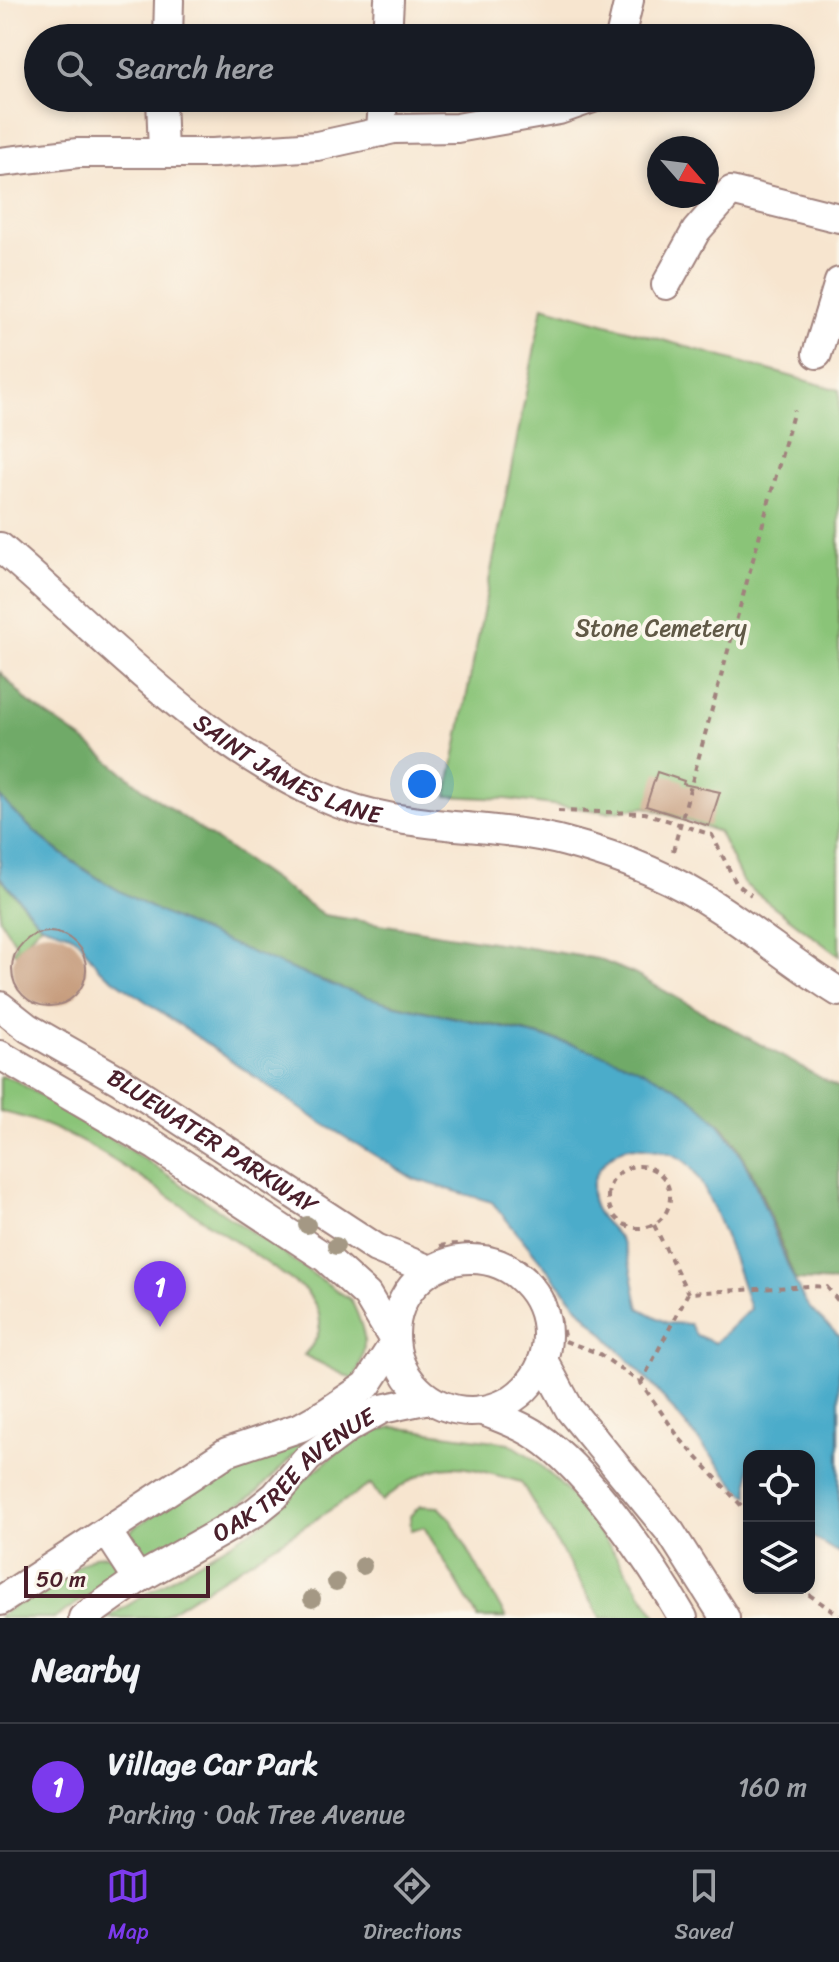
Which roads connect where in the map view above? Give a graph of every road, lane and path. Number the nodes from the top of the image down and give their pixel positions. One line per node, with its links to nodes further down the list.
1 (169, 0): 4 (street)
2 (389, 0): 5 (street)
3 (629, 0): 6 (street)
4 (168, 24)
5 (388, 24)
6 (623, 24)
7 (162, 112): 11 (street)
8 (382, 112): 10 (street)
9 (548, 112): 10 (street)
10 (381, 132): 11 (street)
11 (163, 153): 12 (street)
12 (0, 162)
13 (839, 218): 15 (street)
14 (839, 282): 16 (street)
15 (666, 285)
16 (817, 354)
17 (794, 410): 20 (path)
18 (0, 547): 21 (street, SAINT JAMES LANE)
19 (545, 810): 20 (path)
20 (680, 824): 21 (path); 22 (path)
21 (666, 878): 23 (street, SAINT JAMES LANE)
22 (759, 902)
23 (839, 992)
24 (0, 1006): 26 (street, BLUEWATER PARKWAY)
25 (0, 1019): 26 (street)
26 (28, 1028): 29 (street, BLUEWATER PARKWAY)
27 (2, 1057): 32 (street, BLUEWATER PARKWAY)
28 (654, 1225): 28 (path); 30 (path)
29 (430, 1270): 32 (street); 33 (street)
30 (688, 1293): 31 (path); 34 (path)
31 (839, 1302)
32 (395, 1342): 35 (street); 38 (street, OAK TREE AVENUE)
33 (545, 1348): 34 (path); 36 (street); 45 (street)
34 (641, 1383): 37 (path)
35 (429, 1399): 36 (street); 39 (street, OAK TREE AVENUE)
36 (481, 1410): 44 (street)
37 (743, 1507)
38 (108, 1533): 39 (street); 41 (street, OAK TREE AVENUE)
39 (138, 1579): 43 (street, OAK TREE AVENUE)
40 (808, 1594): 42 (path)
41 (0, 1601)
42 (839, 1615)
43 (83, 1618)
44 (683, 1618)
45 (725, 1618)

